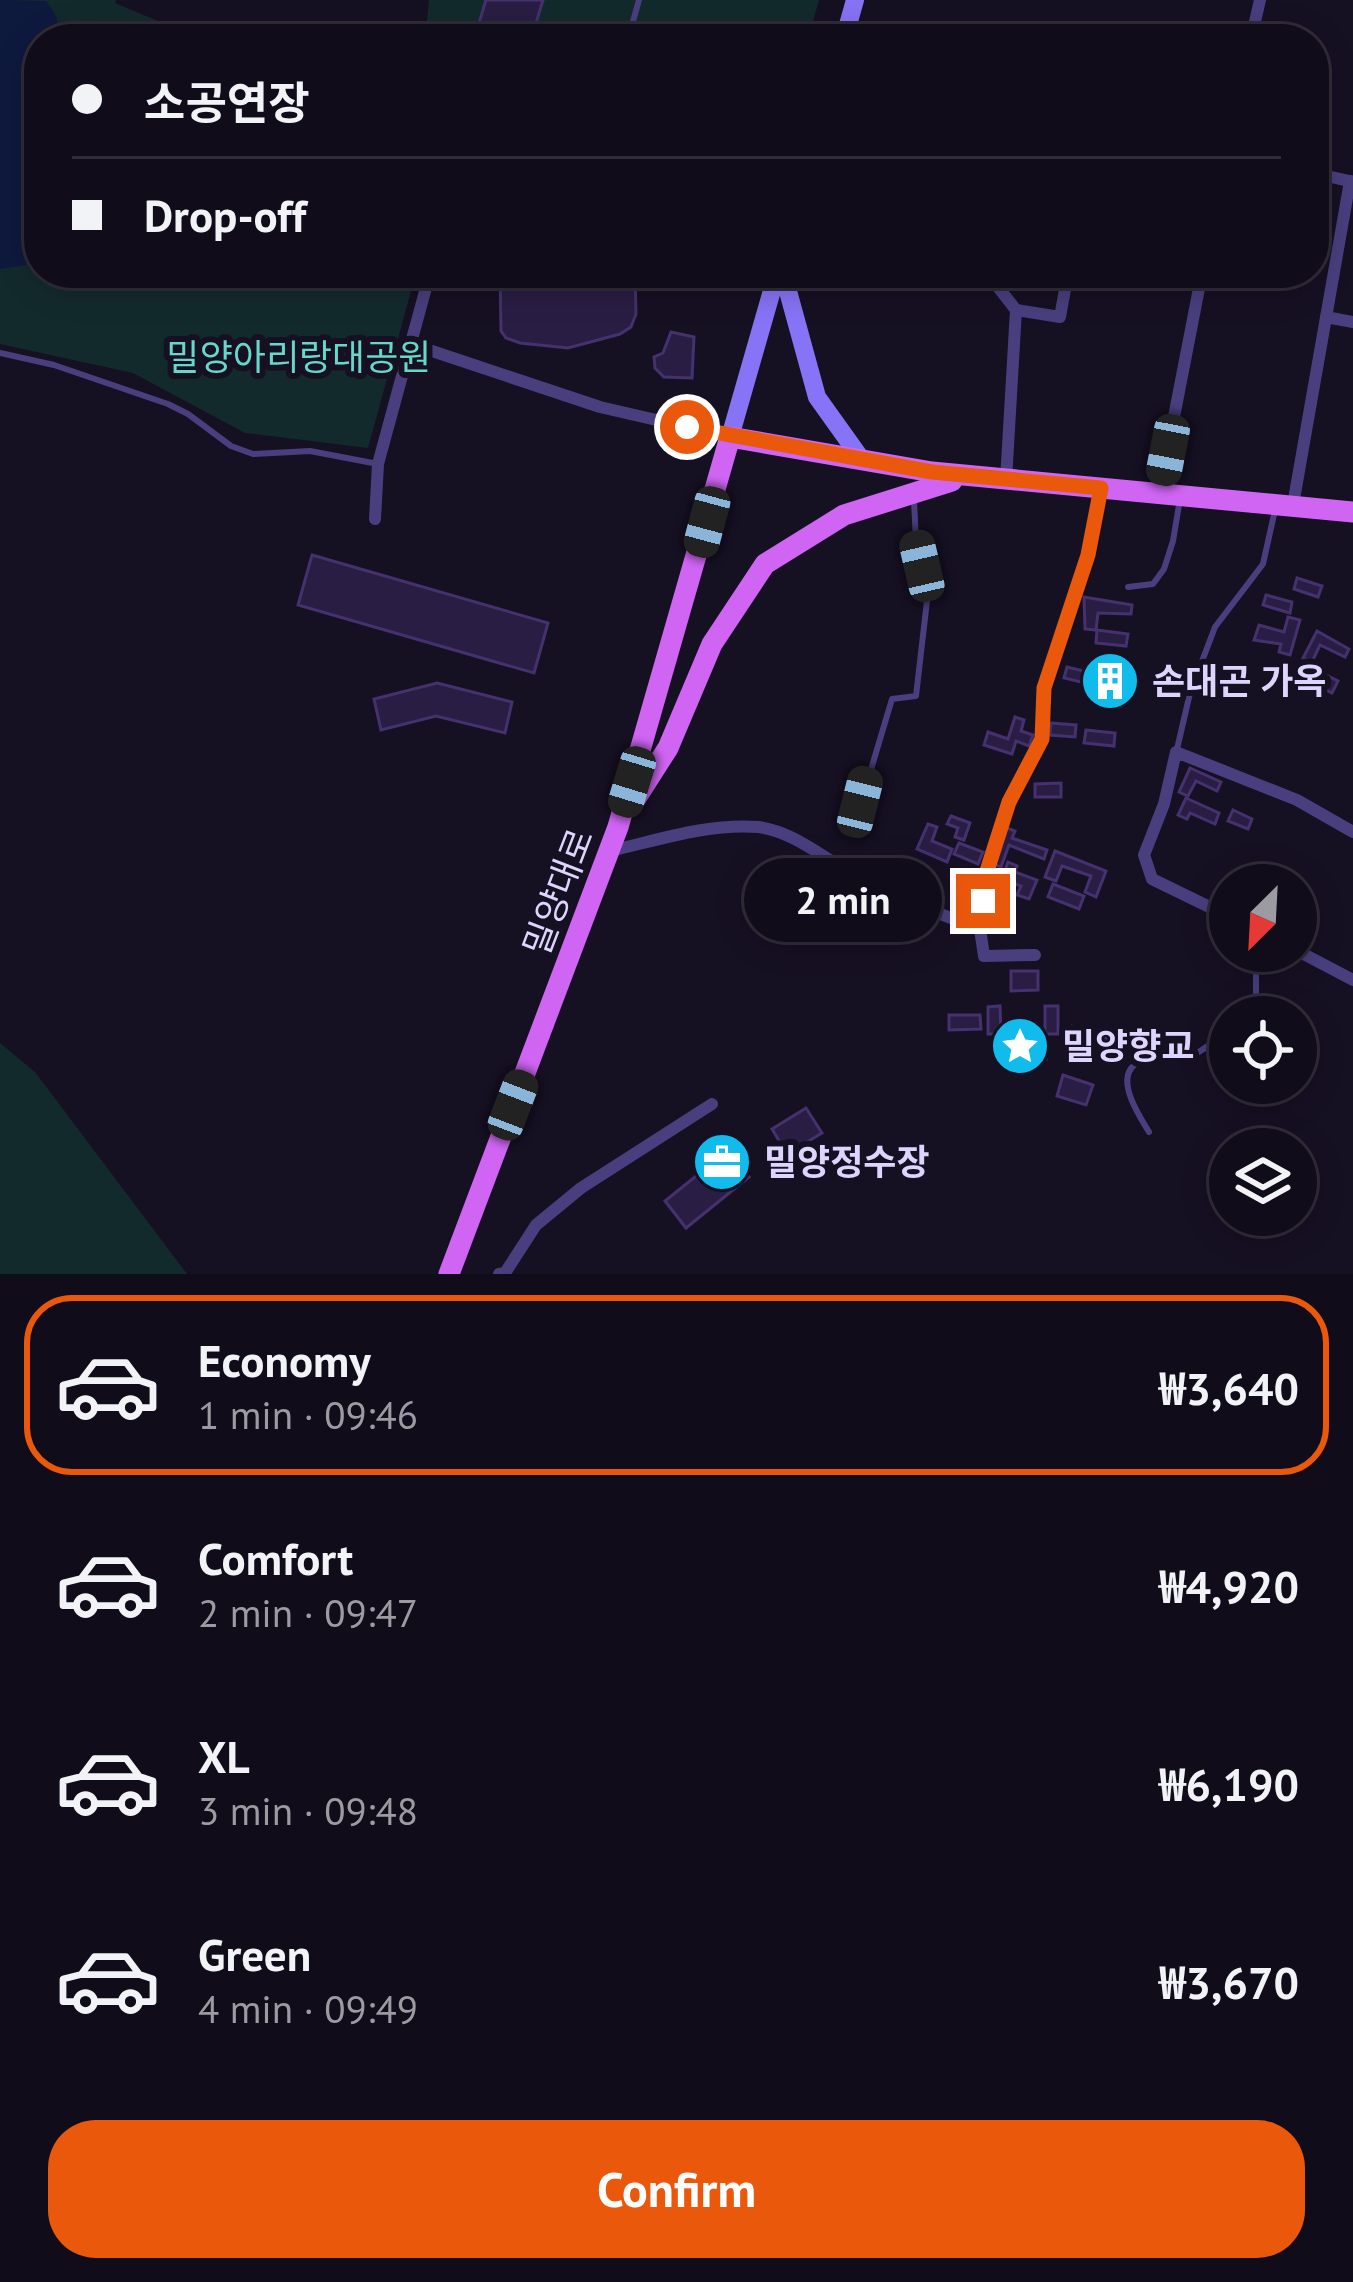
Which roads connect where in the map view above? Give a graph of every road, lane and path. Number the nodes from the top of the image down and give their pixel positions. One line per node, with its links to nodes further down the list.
1 (1352, 181): 9 (street)
2 (426, 288): 11 (street)
3 (775, 288): 13 (main road)
4 (784, 288): 14 (main road)
5 (999, 288): 8 (street)
6 (1065, 288): 8 (street)
7 (1200, 288): 20 (street)
8 (1016, 310): 17 (street)
9 (1326, 317): 10 (street); 21 (street)
10 (1353, 322)
11 (411, 344): 13 (street); 15 (street)
12 (0, 353): 15 (lane)
13 (730, 437): 14 (main road); 27 (main road, 밀양대로)
14 (862, 460): 16 (main road)
15 (378, 464): 23 (street)
16 (969, 476): 17 (main road); 19 (main road)
17 (1006, 479): 18 (main road)
18 (1101, 488): 20 (main road); 31 (lane)
19 (913, 491): 26 (lane); 27 (main road)
20 (1170, 495): 21 (main road); 24 (lane)
21 (1285, 504): 22 (main road); 25 (lane)
22 (1353, 512)
23 (375, 519)
24 (1128, 587)
25 (1176, 752): 28 (street); 30 (street)
26 (860, 802)
27 (618, 827): 29 (main road, 밀양대로)
28 (1353, 832)
29 (609, 851): 31 (street); 38 (main road, 밀양대로)
30 (1209, 907)
31 (980, 929): 32 (street)
32 (1035, 956)
33 (1317, 961): 34 (street)
34 (1353, 980)
35 (1209, 1043): 37 (lane)
36 (712, 1104): 39 (street)
37 (1149, 1132)
38 (449, 1274)
39 (500, 1274)

